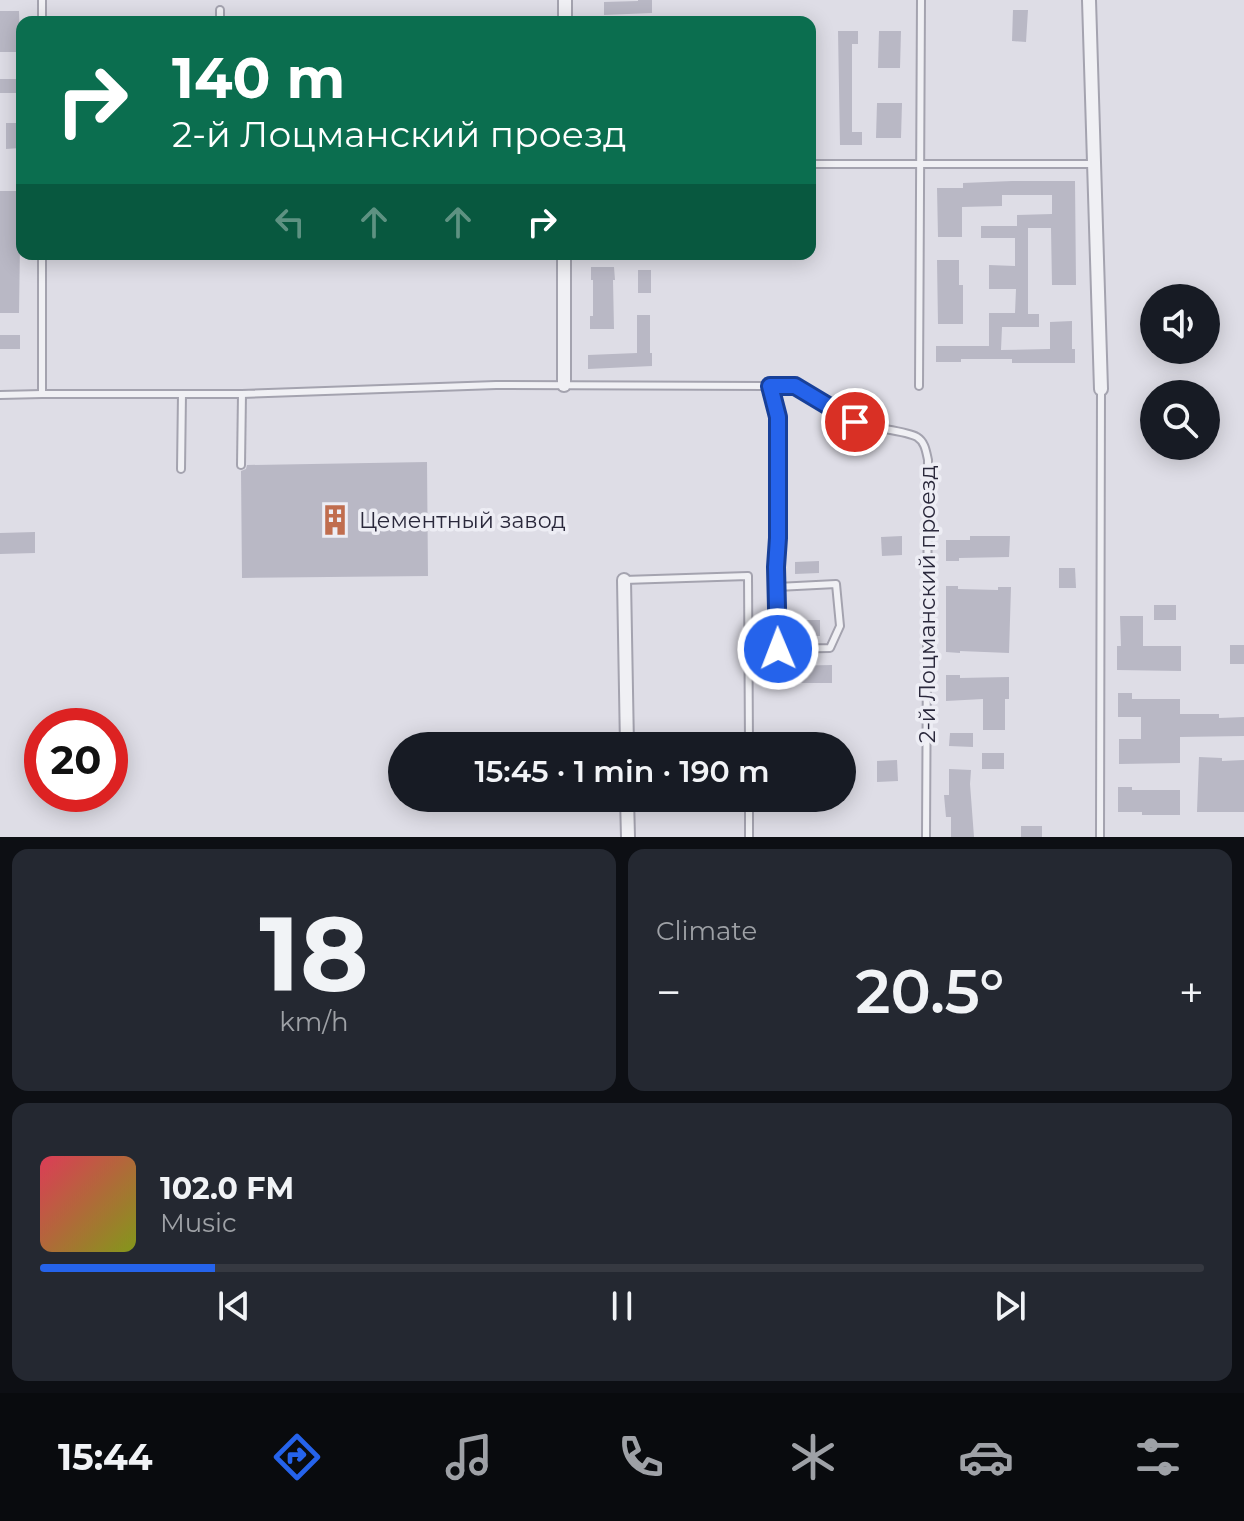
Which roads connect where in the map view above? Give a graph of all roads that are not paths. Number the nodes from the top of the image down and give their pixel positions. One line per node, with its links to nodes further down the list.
1 (921, 0): 6 (lane)
2 (1089, 0): 7 (street)
3 (220, 10): 4 (lane)
4 (220, 16)
5 (816, 164): 6 (lane)
6 (920, 164): 7 (lane); 12 (lane)
7 (1094, 164): 13 (street)
8 (42, 260): 14 (lane)
9 (564, 260): 10 (street)
10 (564, 385): 11 (lane, 2-й Лоцманский проезд); 16 (lane, 2-й Лоцманский проезд)
11 (770, 386): 21 (lane); 28 (lane, 2-й Лоцманский проезд)
12 (919, 386)
13 (1101, 389): 29 (lane)
14 (42, 394): 15 (lane, 2-й Лоцманский проезд); 17 (lane, 2-й Лоцманский проезд)
15 (182, 394): 16 (lane, 2-й Лоцманский проезд); 19 (lane)
16 (242, 394): 18 (lane)
17 (0, 395)
18 (241, 465)
19 (181, 469)
20 (624, 580): 22 (street); 23 (lane)
21 (777, 587): 21 (lane)
22 (627, 732)
23 (749, 732)
24 (627, 812): 26 (street)
25 (749, 812): 27 (lane)
26 (628, 837)
27 (749, 837)
28 (926, 837)
29 (1100, 837)

